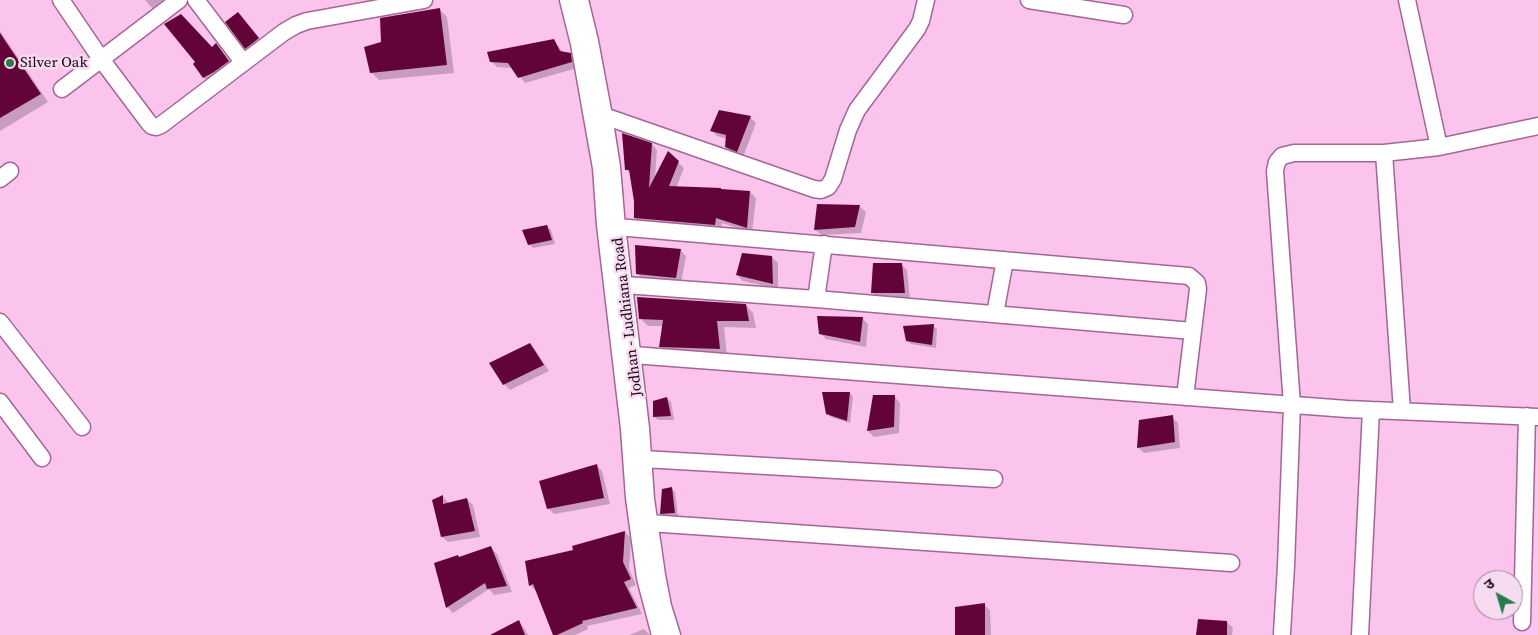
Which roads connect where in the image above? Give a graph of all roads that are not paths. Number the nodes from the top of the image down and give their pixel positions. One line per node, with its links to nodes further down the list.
1 (60, 0): 11 (street)
2 (180, 0): 11 (street)
3 (196, 0): 12 (street)
4 (424, 0): 12 (street)
5 (568, 0): 41 (street, Jodhan - Ludhiana Road)
6 (580, 0): 14 (street, Jodhan - Ludhiana Road)
7 (926, 0): 14 (street)
8 (1028, 0): 10 (street)
9 (1407, 0): 16 (street)
10 (1124, 15)
11 (101, 59): 12 (street); 13 (street)
12 (243, 62)
13 (62, 90)
14 (604, 116): 18 (street, Jodhan - Ludhiana Road)
15 (1538, 126): 16 (street)
16 (1440, 147): 17 (street)
17 (1384, 153): 29 (street); 31 (street)
18 (617, 227): 19 (street); 21 (street, Jodhan - Ludhiana Road)
19 (824, 244): 20 (street); 22 (street)
20 (1005, 260): 23 (street); 25 (street)
21 (625, 285): 22 (street); 26 (street, Jodhan - Ludhiana Road)
22 (816, 299): 23 (street)
23 (995, 314): 25 (street)
24 (0, 322): 33 (street)
25 (1193, 331): 27 (street)
26 (633, 355): 27 (street); 35 (street, Jodhan - Ludhiana Road)
27 (1184, 397): 29 (street)
28 (0, 402): 34 (street)
29 (1292, 404): 30 (street); 40 (street)
30 (1371, 410): 31 (street); 43 (street)
31 (1402, 411): 32 (street)
32 (1532, 416): 39 (street)
33 (82, 427)
34 (42, 458)
35 (643, 460): 36 (street); 37 (street, Jodhan - Ludhiana Road)
36 (994, 479)
37 (649, 523): 38 (street); 42 (street, Jodhan - Ludhiana Road)
38 (1231, 563)
39 (1522, 622)
40 (1282, 633)
41 (660, 635)
42 (672, 635)
43 (1360, 635)

